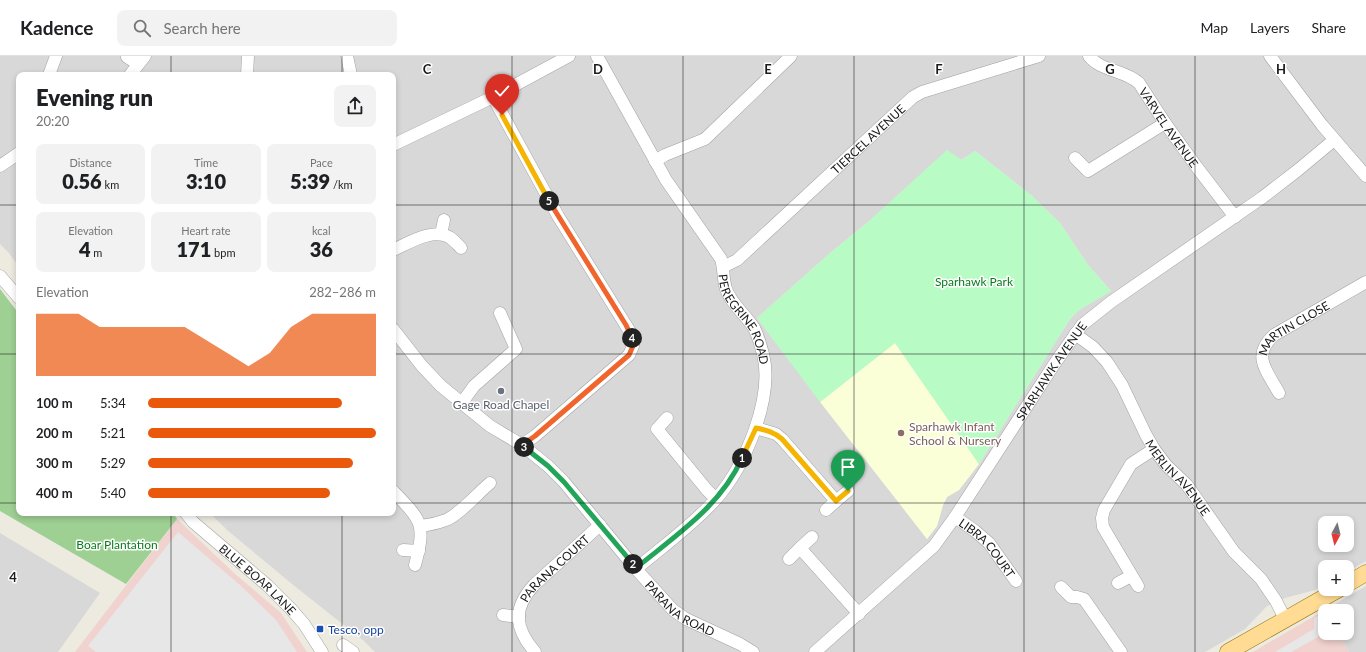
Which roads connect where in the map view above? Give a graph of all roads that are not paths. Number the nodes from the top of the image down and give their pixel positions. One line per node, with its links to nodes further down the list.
1 (56, 56): 12 (street)
2 (126, 56): 11 (street)
3 (248, 56): 14 (street)
4 (347, 56): 15 (street)
5 (569, 56): 16 (street)
6 (596, 56): 22 (street, PEREGRINE ROAD)
7 (791, 56): 22 (street)
8 (1039, 56): 30 (street, TIERCEL AVENUE)
9 (1089, 56): 17 (street, VARVEL AVENUE)
10 (1270, 56): 18 (street)
11 (141, 60): 13 (street)
12 (49, 72)
13 (132, 72)
14 (247, 72)
15 (350, 72)
16 (493, 97): 19 (street); 41 (street)
17 (1165, 123): 21 (street); 25 (street, VARVEL AVENUE)
18 (1334, 140): 24 (street); 25 (street, SPARHAWK AVENUE)
19 (396, 144)
20 (16, 154): 23 (street)
21 (1075, 158)
22 (655, 161): 30 (street, PEREGRINE ROAD)
23 (0, 166)
24 (1366, 176)
25 (1235, 217): 35 (street, SPARHAWK AVENUE)
26 (444, 220): 27 (street)
27 (441, 234): 28 (street); 29 (street)
28 (461, 248)
29 (396, 249)
30 (723, 267): 40 (street, PEREGRINE ROAD)
31 (0, 276): 33 (street)
32 (1366, 282): 37 (street, MARTIN CLOSE)
33 (16, 295)
34 (500, 313): 38 (street)
35 (1075, 334): 42 (street, MERLIN AVENUE); 50 (street, SPARHAWK AVENUE)
36 (396, 335): 38 (street, PARANA ROAD)
37 (1279, 393)
38 (461, 404): 41 (street, PARANA ROAD)
39 (667, 418): 46 (street)
40 (756, 428): 46 (street, PEREGRINE ROAD); 47 (street)
41 (522, 445): 51 (street, PARANA ROAD)
42 (1154, 449): 61 (street); 71 (street, MERLIN AVENUE)
43 (490, 483): 52 (street)
44 (848, 491): 47 (street)
45 (396, 494): 52 (street)
46 (716, 499): 59 (street, PEREGRINE ROAD)
47 (836, 501): 48 (street)
48 (826, 510)
49 (188, 516): 73 (street, BLUE BOAR LANE)
50 (955, 517): 63 (street, LIBRA COURT); 68 (street, SPARHAWK AVENUE)
51 (600, 525): 59 (street, PARANA ROAD); 70 (street, PARANA COURT)
52 (421, 526): 56 (street)
53 (812, 537): 54 (street)
54 (800, 548): 57 (street); 68 (street)
55 (404, 550): 56 (street)
56 (419, 551): 58 (street)
57 (789, 558)
58 (415, 565)
59 (636, 568): 72 (street, PARANA ROAD)
60 (1366, 573): 62 (main road)
61 (1132, 576): 64 (street); 65 (street)
62 (1354, 580)
63 (1016, 581)
64 (1118, 583)
65 (1138, 586)
66 (1061, 587): 77 (street)
67 (1326, 596): 71 (main road)
68 (859, 614): 76 (street, SPARHAWK AVENUE)
69 (502, 615): 70 (street, PARANA COURT)
70 (519, 617): 74 (street, PARANA COURT)
71 (1285, 619): 78 (main road)
72 (738, 648): 75 (street, PARANA ROAD)
73 (322, 652)
74 (535, 652)
75 (752, 652)
76 (816, 652)
77 (1121, 652)
78 (1228, 652)

